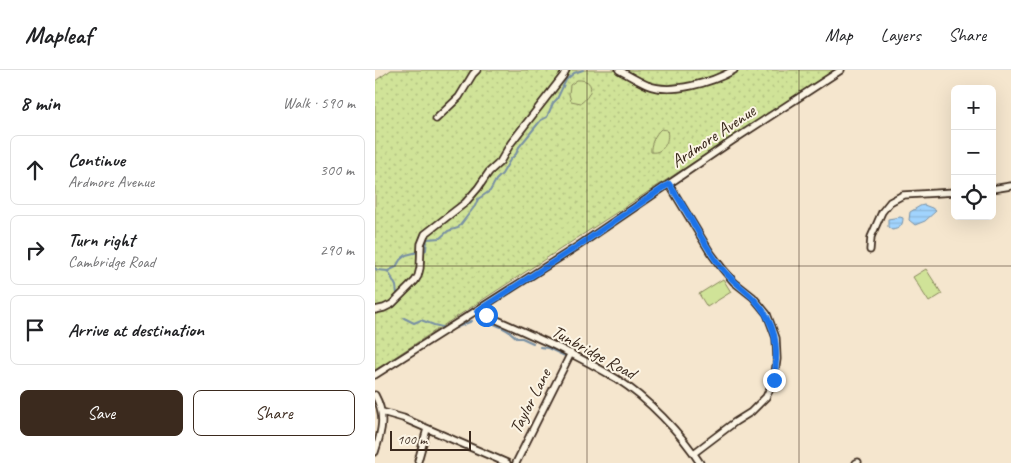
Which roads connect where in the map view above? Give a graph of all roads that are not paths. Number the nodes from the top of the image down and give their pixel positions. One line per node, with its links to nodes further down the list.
1 (477, 70): 6 (street)
2 (566, 70): 12 (street)
3 (619, 70): 4 (street)
4 (734, 70)
5 (841, 70): 7 (street, Ardmore Avenue)
6 (436, 119)
7 (669, 184): 13 (street, Ardmore Avenue); 20 (street)
8 (1011, 186): 9 (street)
9 (996, 188)
10 (951, 192): 11 (street)
11 (870, 250)
12 (375, 310)
13 (477, 311): 14 (street, Tunbridge Road); 15 (street, Ardmore Avenue)
14 (571, 353): 20 (street, Tunbridge Road); 23 (street, Taylor Lane)
15 (375, 375)
16 (375, 395): 17 (street)
17 (382, 412): 18 (street); 19 (street)
18 (427, 429): 21 (street); 22 (street)
19 (375, 452)
20 (693, 453): 24 (street, Tunbridge Road)
21 (418, 461)
22 (507, 463)
23 (516, 463)
24 (700, 463)

